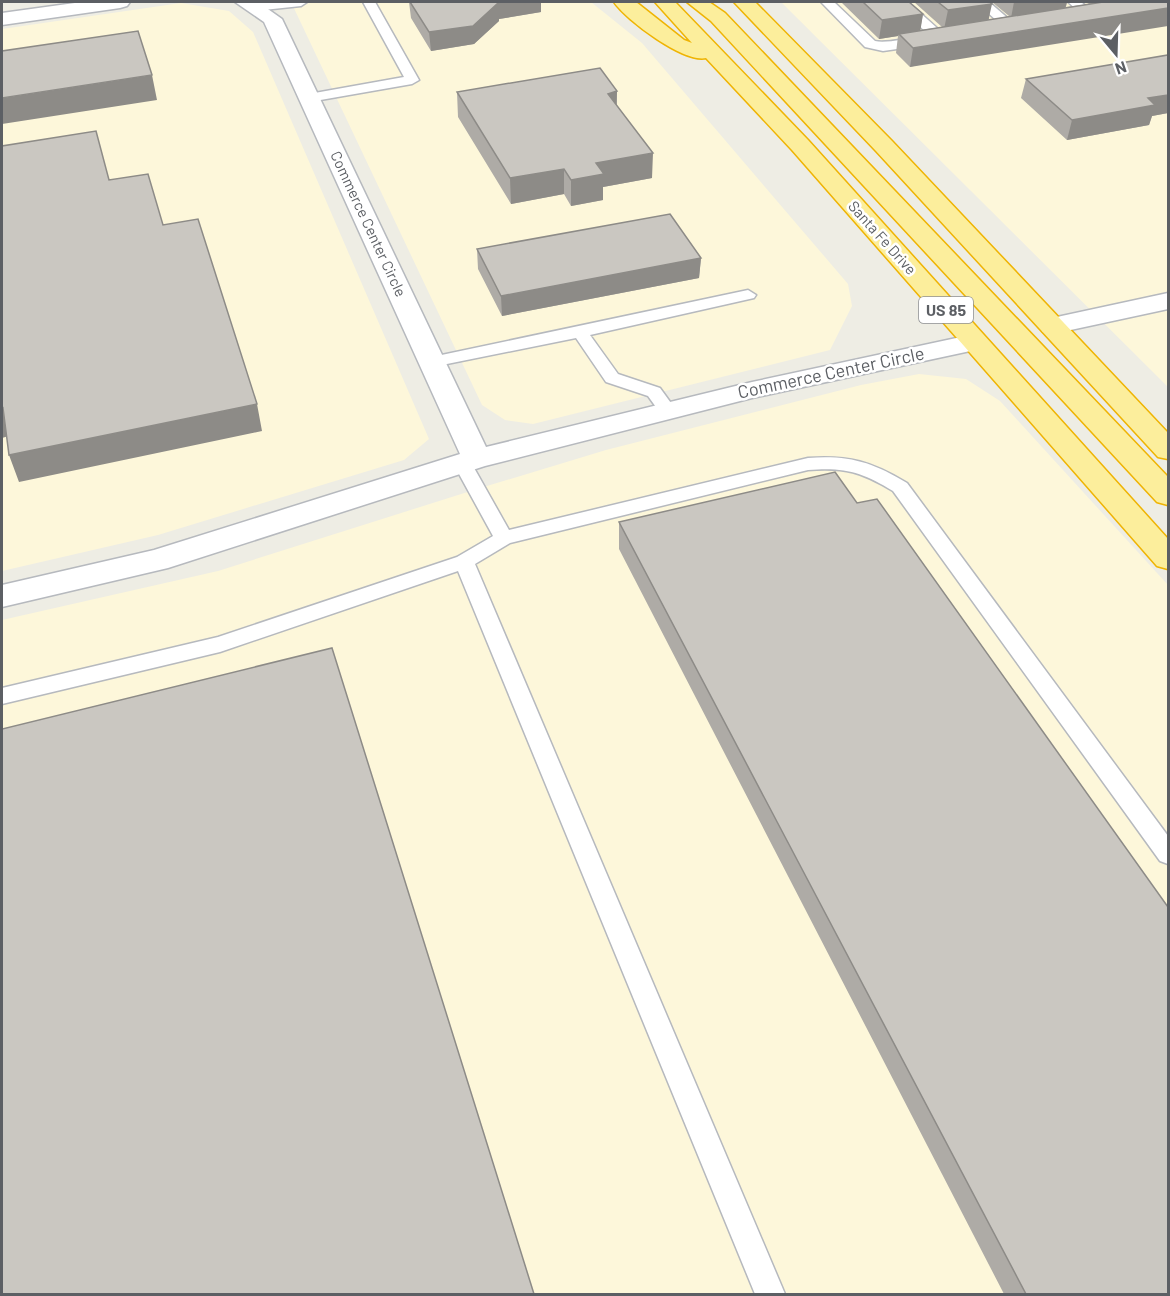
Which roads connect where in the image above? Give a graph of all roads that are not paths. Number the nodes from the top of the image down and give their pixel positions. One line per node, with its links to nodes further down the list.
1 (120, 2): 14 (street)
2 (301, 2): 12 (lane)
3 (369, 2): 17 (lane)
4 (624, 2): 16 (highway)
5 (665, 2): 16 (highway, Santa Fe Drive / US 85)
6 (697, 2): 27 (highway)
7 (744, 2): 20 (highway)
8 (827, 2): 9 (lane)
9 (901, 2)
10 (982, 2): 15 (lane)
11 (1074, 2): 13 (lane)
12 (250, 4): 17 (street, Commerce Center Circle)
13 (1068, 18)
14 (2, 19)
15 (992, 31)
16 (723, 63): 22 (highway, Santa Fe Drive / US 85)
17 (309, 98): 23 (street, Commerce Center Circle)
18 (748, 295): 21 (lane)
19 (1168, 301): 20 (street)
20 (1052, 326): 25 (highway)
21 (580, 332): 23 (lane); 24 (lane)
22 (975, 342): 24 (street, Commerce Center Circle); 29 (highway, Santa Fe Drive / US 85)
23 (432, 362): 26 (street, Commerce Center Circle)
24 (667, 410): 26 (street, Commerce Center Circle)
25 (1168, 450)
26 (470, 461): 28 (lane); 31 (street, Commerce Center Circle)
27 (1168, 495)
28 (504, 538): 30 (lane); 33 (lane)
29 (1168, 558)
30 (464, 562): 32 (lane); 34 (lane)
31 (2, 596)
32 (2, 696)
33 (1168, 854)
34 (770, 1294)

